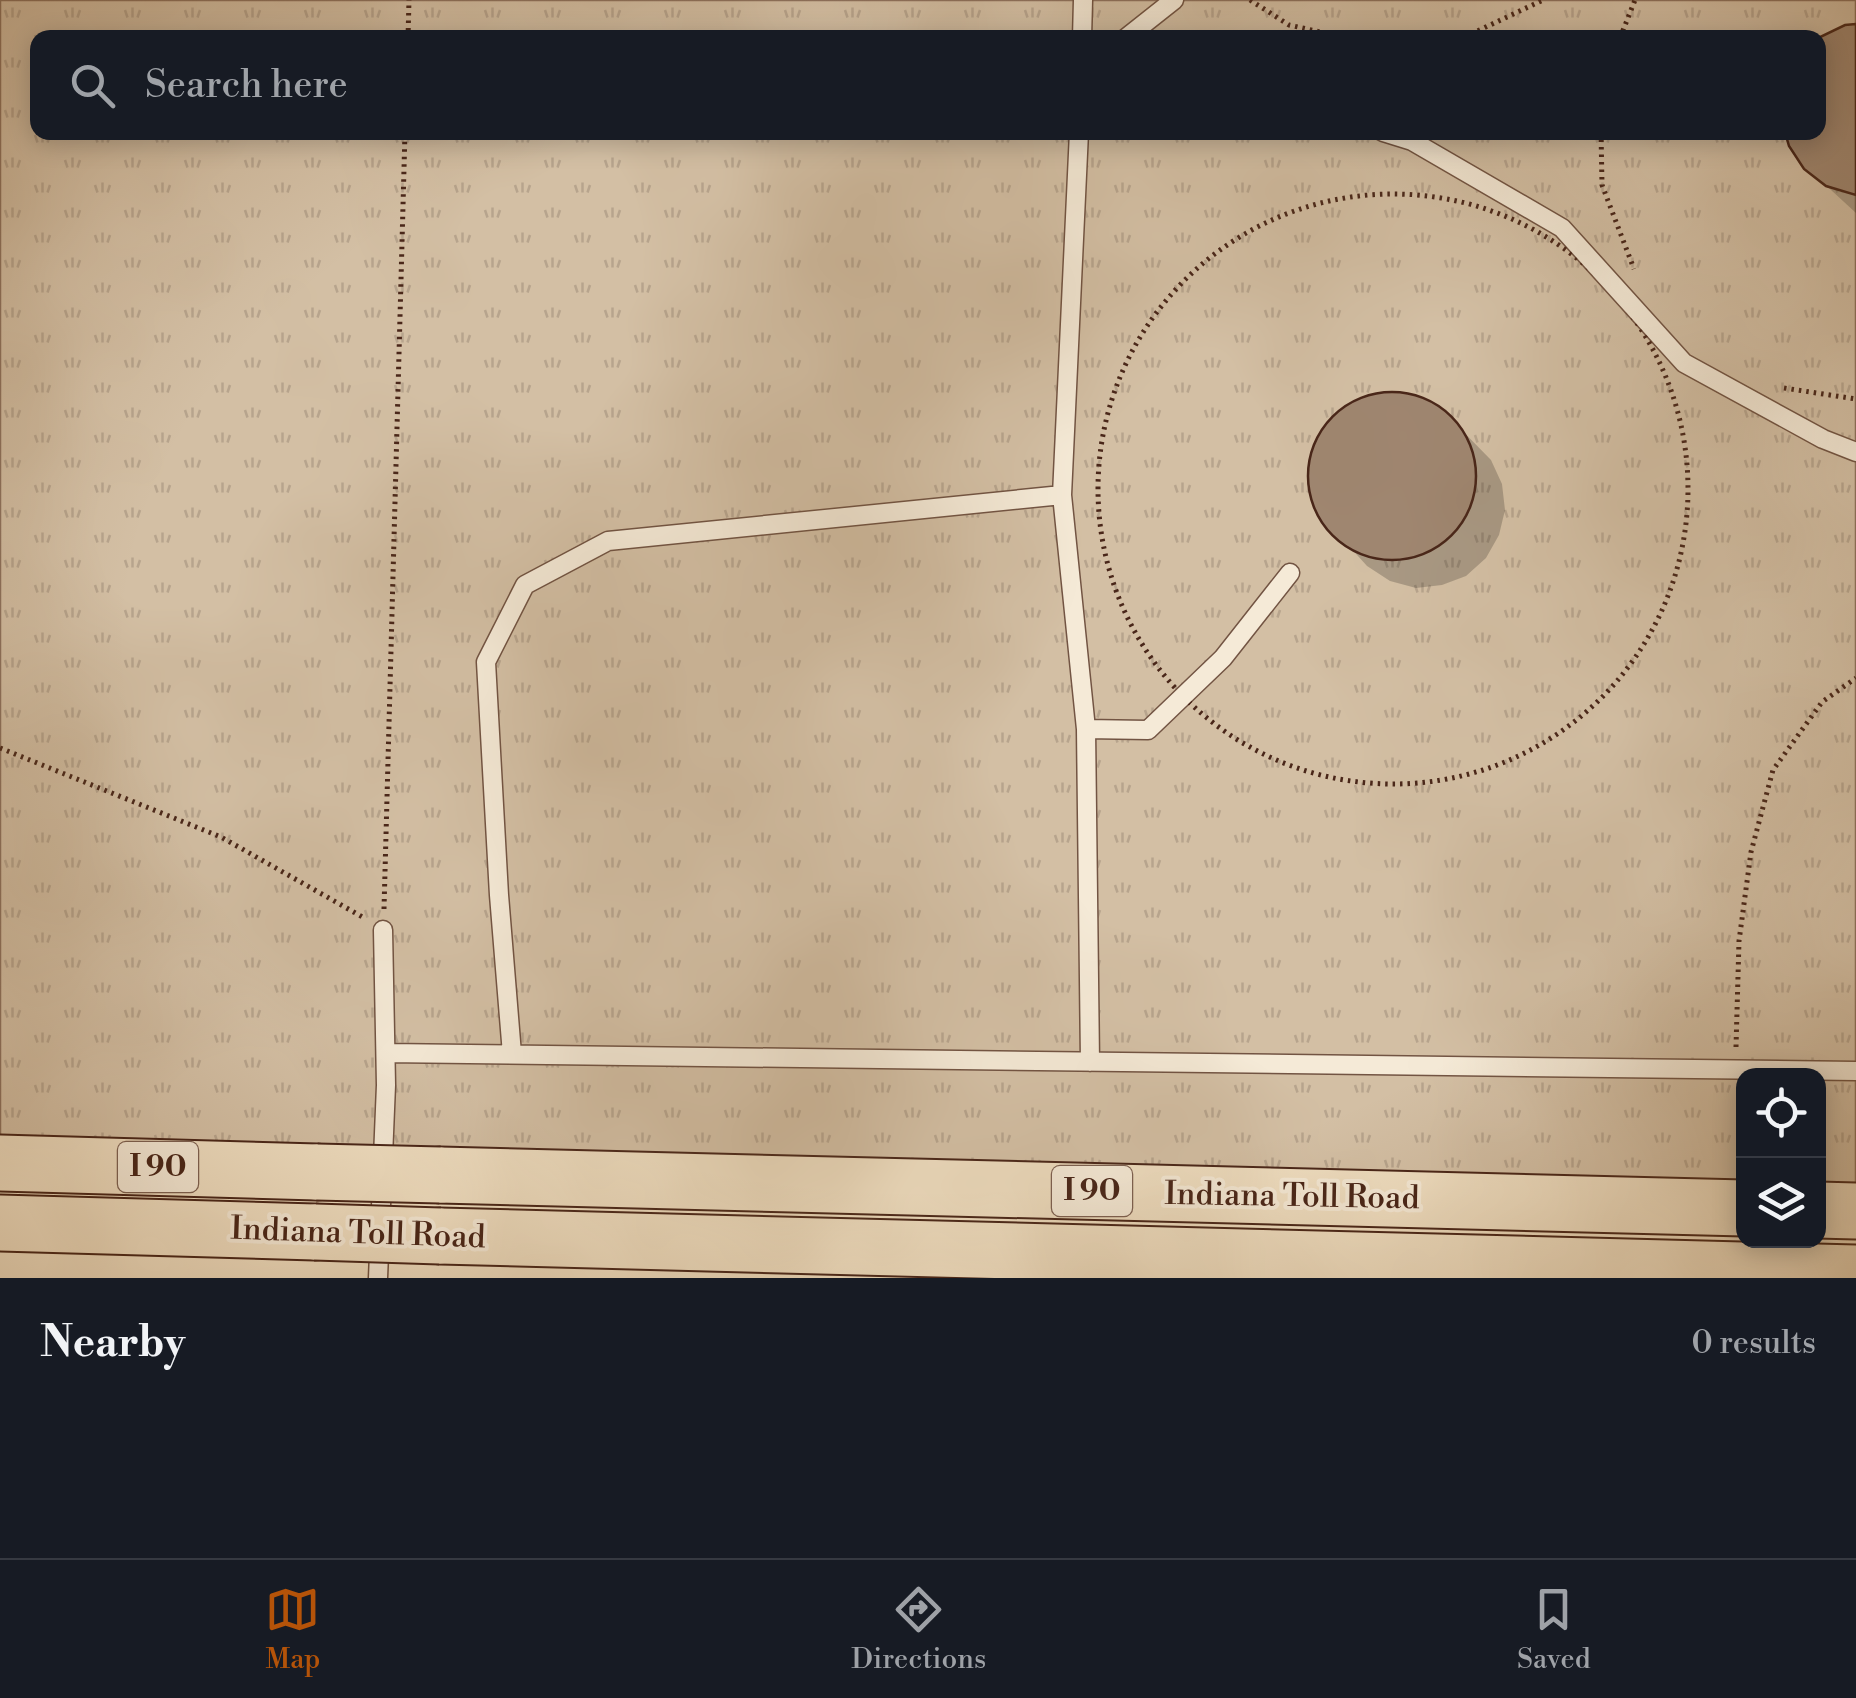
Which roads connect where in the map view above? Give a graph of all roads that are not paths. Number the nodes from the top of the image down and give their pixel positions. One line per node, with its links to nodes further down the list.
1 (1084, 0): 3 (lane)
2 (1174, 0): 4 (lane)
3 (1082, 30)
4 (1136, 30)
5 (1079, 140): 8 (lane)
6 (1409, 140): 7 (lane)
7 (1856, 452)
8 (1062, 496): 10 (lane); 13 (lane)
9 (1290, 573): 10 (lane)
10 (1086, 729): 14 (lane)
11 (384, 930): 12 (lane)
12 (386, 1053): 13 (lane); 22 (lane)
13 (512, 1054): 14 (lane)
14 (1090, 1062): 15 (lane)
15 (1856, 1070)
16 (0, 1163): 17 (highway, Indiana Toll Road / I 90, bridge)
17 (1736, 1208)
18 (1826, 1210): 19 (highway)
19 (1856, 1211)
20 (0, 1224): 21 (highway, Indiana Toll Road / I 90, bridge)
21 (1856, 1272)
22 (378, 1278)

